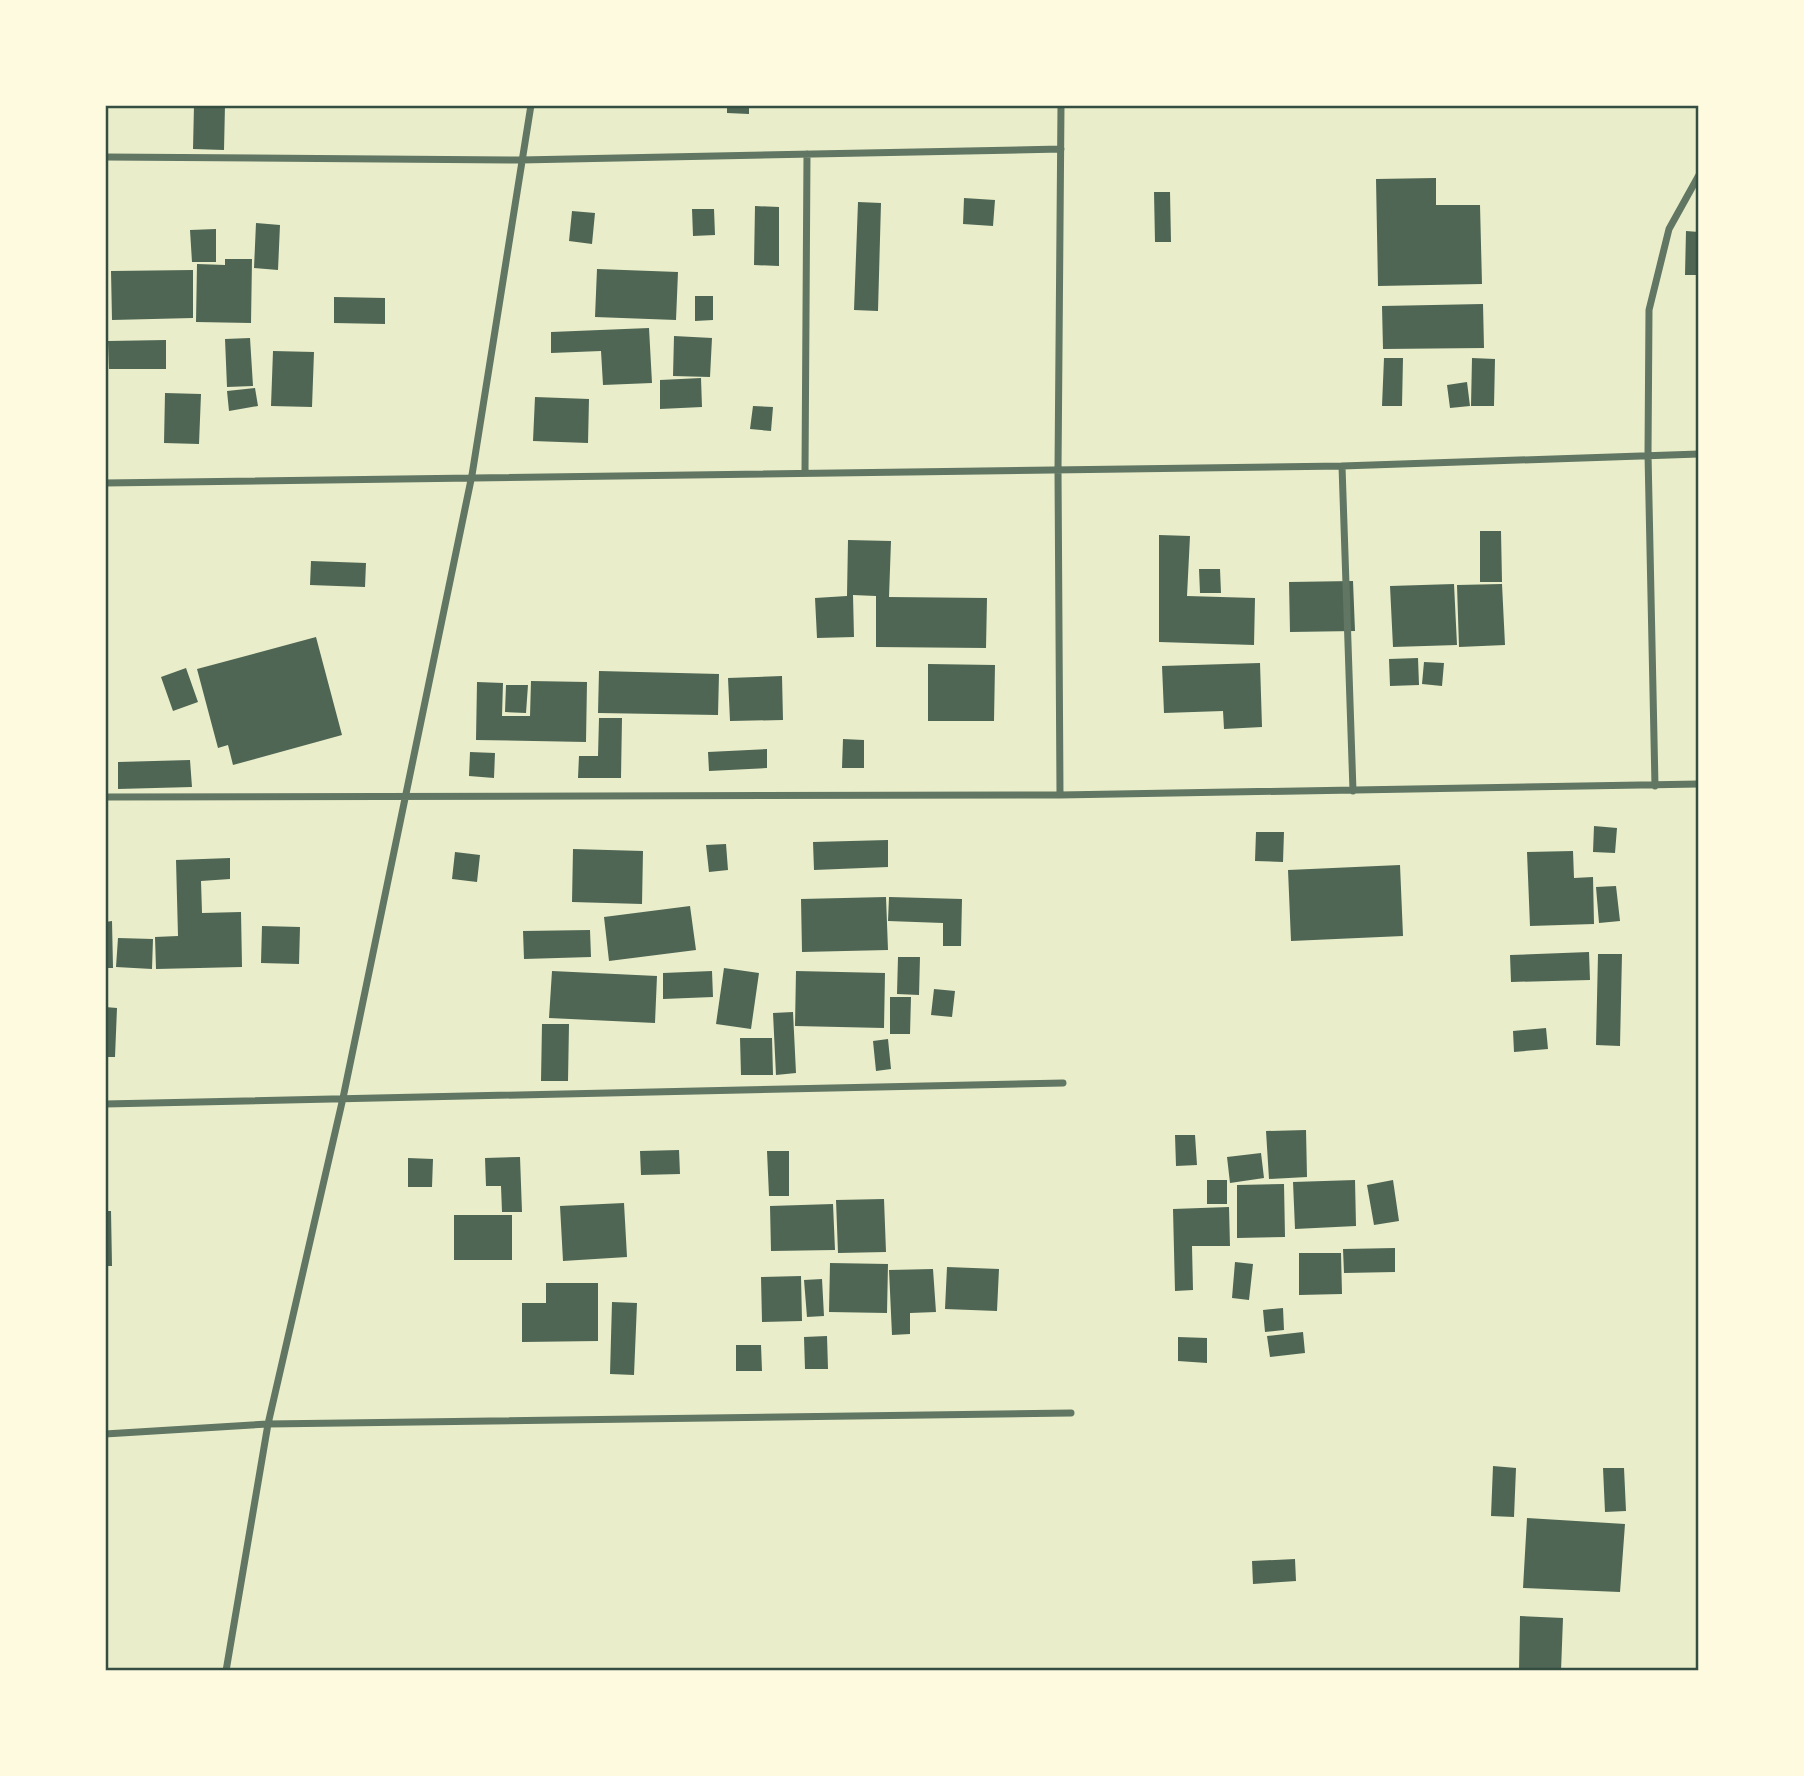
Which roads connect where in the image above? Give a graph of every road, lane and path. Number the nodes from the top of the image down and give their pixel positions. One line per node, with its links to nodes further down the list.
1 (530, 105): 6 (street)
2 (1061, 105): 3 (street)
3 (1061, 149): 4 (street); 11 (street)
4 (807, 154): 6 (street); 12 (street)
5 (105, 157): 6 (street)
6 (521, 160): 13 (street)
7 (1699, 175): 8 (street)
8 (1648, 454): 9 (street); 10 (street); 16 (street)
9 (1699, 454)
10 (1342, 466): 11 (street); 17 (street)
11 (1058, 470): 12 (street); 19 (street)
12 (806, 472): 13 (street)
13 (472, 475): 14 (street); 18 (street)
14 (105, 483)
15 (1699, 784): 16 (street)
16 (1655, 786): 17 (street)
17 (1353, 791): 19 (street)
18 (408, 794): 19 (street); 20 (street); 22 (street)
19 (1060, 795)
20 (105, 797)
21 (1063, 1083): 22 (street)
22 (343, 1098): 23 (street); 25 (street)
23 (105, 1104)
24 (1071, 1413): 25 (street)
25 (268, 1424): 26 (street); 27 (street)
26 (105, 1434)
27 (226, 1671)

